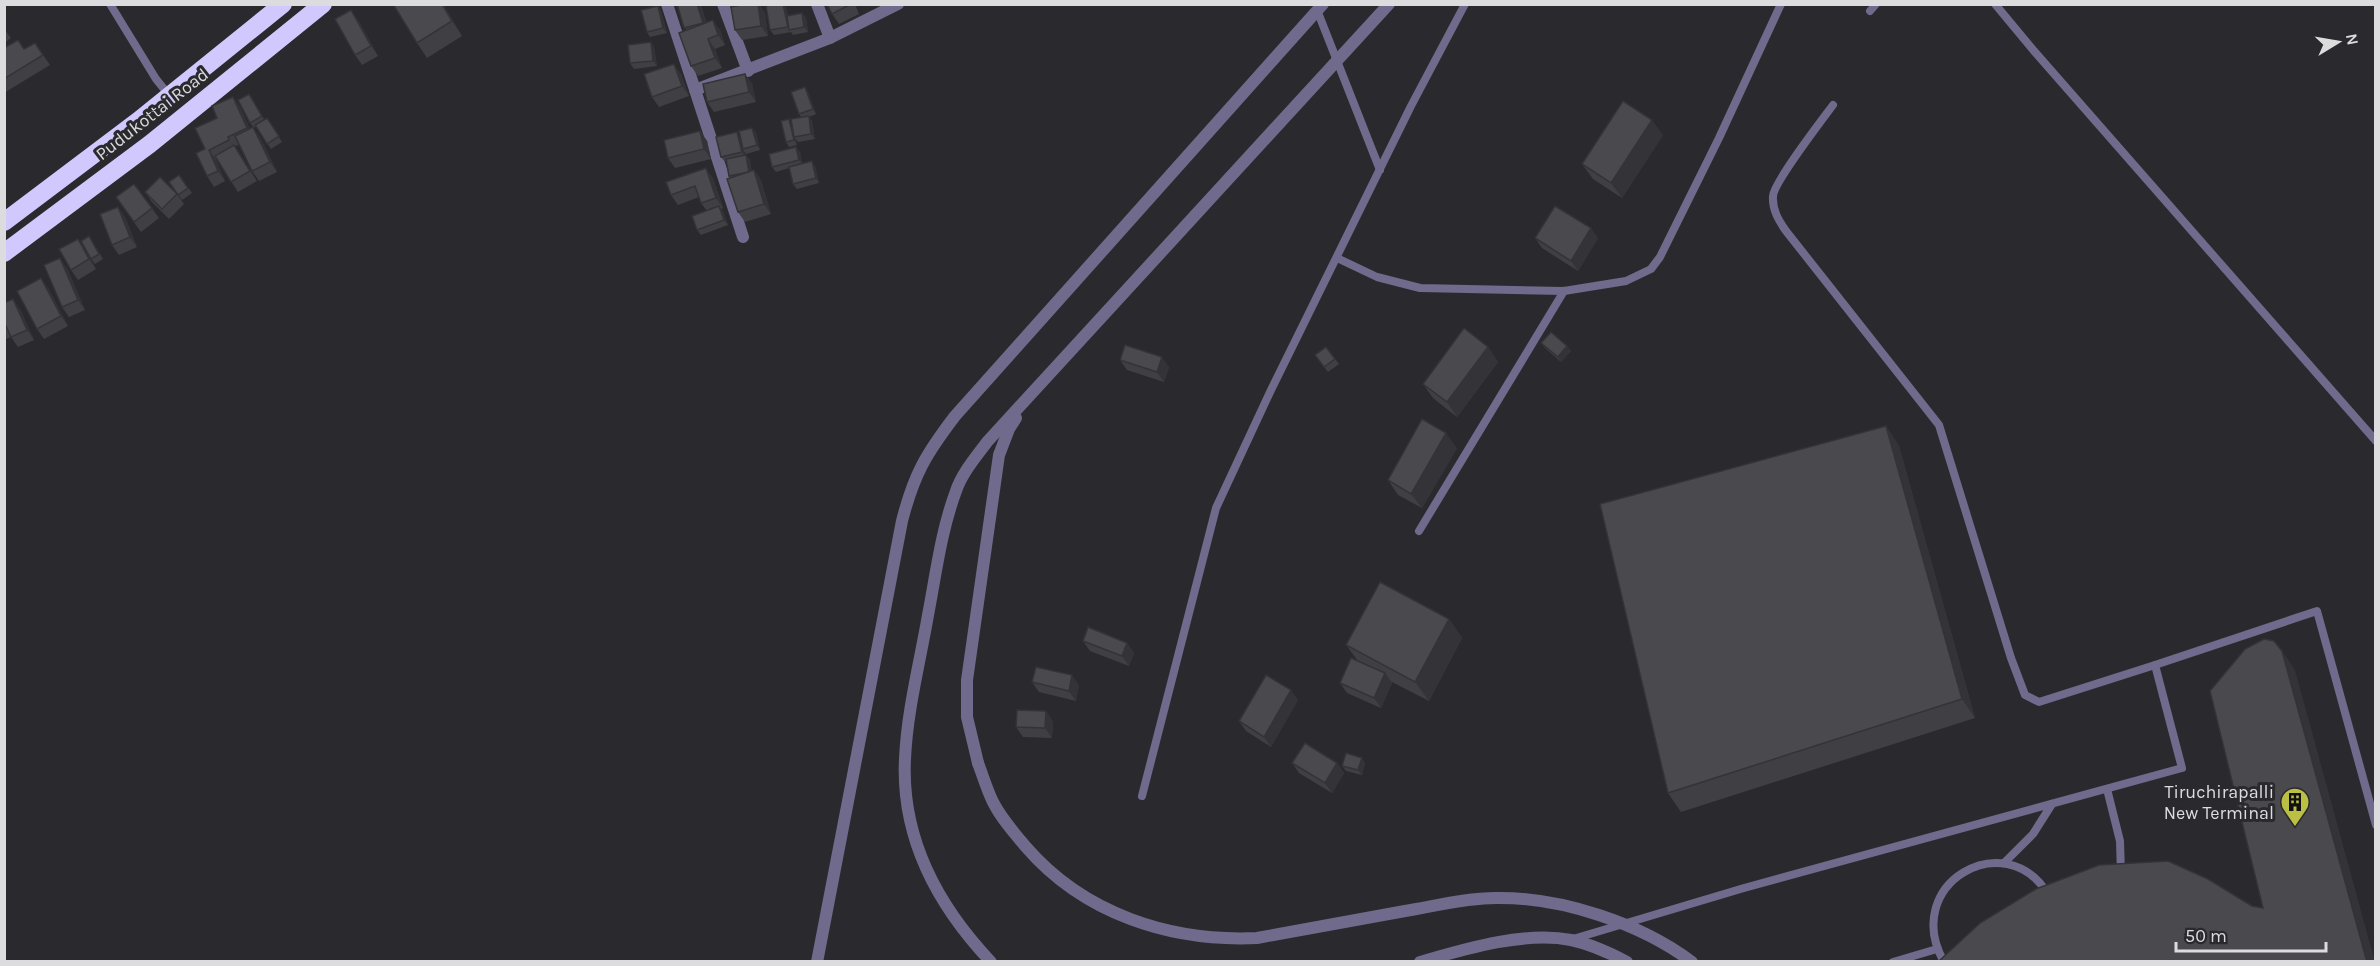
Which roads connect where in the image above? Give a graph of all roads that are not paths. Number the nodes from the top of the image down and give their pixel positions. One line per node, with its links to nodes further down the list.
1 (110, 4): 17 (lane)
2 (283, 4): 17 (highway, Pudukottai Road)
3 (323, 4): 22 (highway, Pudukottai Road)
4 (667, 4): 16 (street)
5 (723, 4): 15 (street)
6 (817, 4): 13 (street)
7 (898, 4): 13 (street)
8 (1389, 4): 14 (street)
9 (1465, 4): 19 (lane)
10 (1781, 4): 24 (lane)
11 (1995, 4): 26 (lane)
12 (1320, 7): 14 (lane); 38 (street)
13 (830, 38): 15 (street)
14 (1337, 61): 19 (lane); 25 (street)
15 (748, 71): 16 (street)
16 (695, 90): 21 (street)
17 (169, 95): 20 (highway, Pudukottai Road)
18 (1833, 105): 28 (lane)
19 (1380, 170): 23 (lane)
20 (4, 222)
21 (743, 237)
22 (4, 253)
23 (1336, 258): 24 (lane); 30 (lane)
24 (1564, 291): 27 (lane)
25 (1035, 390): 39 (street); 42 (street, bridge)
26 (2376, 441)
27 (1419, 531)
28 (2155, 665): 29 (lane); 32 (lane)
29 (2107, 789): 31 (lane); 34 (lane)
30 (1142, 796)
31 (2052, 804): 33 (lane); 36 (lane)
32 (2376, 825)
33 (2004, 863): 35 (lane); 37 (lane)
34 (2119, 888)
35 (2053, 902)
36 (1570, 940): 40 (street); 41 (street)
37 (1937, 948): 43 (lane); 44 (lane)
38 (817, 962)
39 (991, 962)
40 (1420, 962)
41 (1627, 962)
42 (1692, 962)
43 (1893, 962)
44 (1944, 962)

